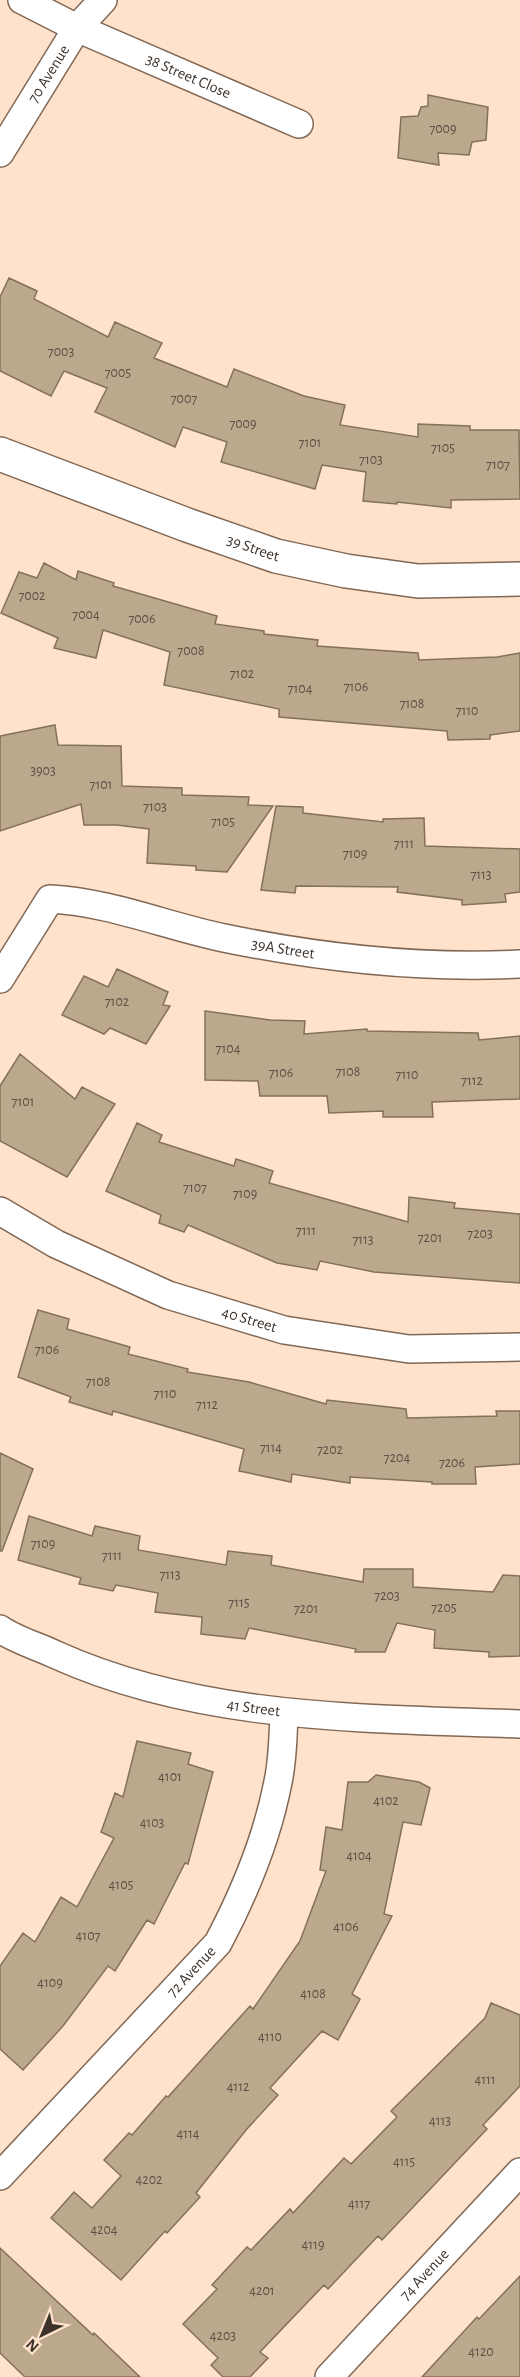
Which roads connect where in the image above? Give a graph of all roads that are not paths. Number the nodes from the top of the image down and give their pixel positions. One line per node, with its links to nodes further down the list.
1 (22, 0): 3 (street, 38 Street Close)
2 (103, 0): 3 (street, 70 Avenue)
3 (77, 28): 4 (street, 38 Street Close); 5 (street, 70 Avenue)
4 (299, 124)
5 (0, 153)
6 (0, 454): 7 (street, 39 Street)
7 (520, 579)
8 (520, 964): 9 (street, 39A Street)
9 (0, 980)
10 (0, 1211): 11 (street, 40 Street)
11 (520, 1347)
12 (0, 1629): 13 (street, 41 Street)
13 (284, 1713): 14 (street, 41 Street); 16 (street, 72 Avenue)
14 (520, 1724)
15 (520, 2172): 17 (street, 74 Avenue)
16 (0, 2176)
17 (329, 2377)

